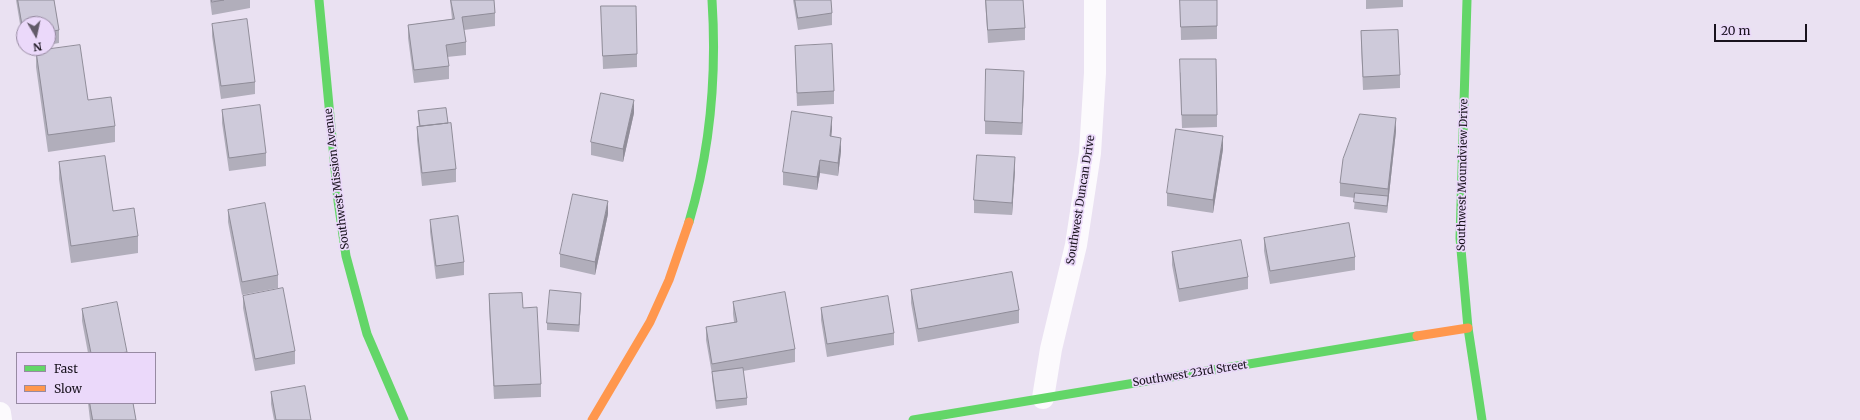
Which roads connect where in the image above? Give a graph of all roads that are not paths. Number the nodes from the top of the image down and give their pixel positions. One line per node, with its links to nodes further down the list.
1 (319, 0): 9 (street, Southwest Mission Avenue)
2 (712, 0): 10 (street)
3 (1095, 0): 6 (street, Southwest Duncan Drive)
4 (1467, 0): 5 (street, Southwest Moundview Drive)
5 (1468, 328): 6 (street, Southwest 23rd Street); 12 (street, Southwest Moundview Drive)
6 (1043, 398): 11 (street, Southwest 23rd Street)
7 (0, 413): 8 (street)
8 (1, 420)
9 (404, 420)
10 (592, 420)
11 (913, 420)
12 (1482, 420)

